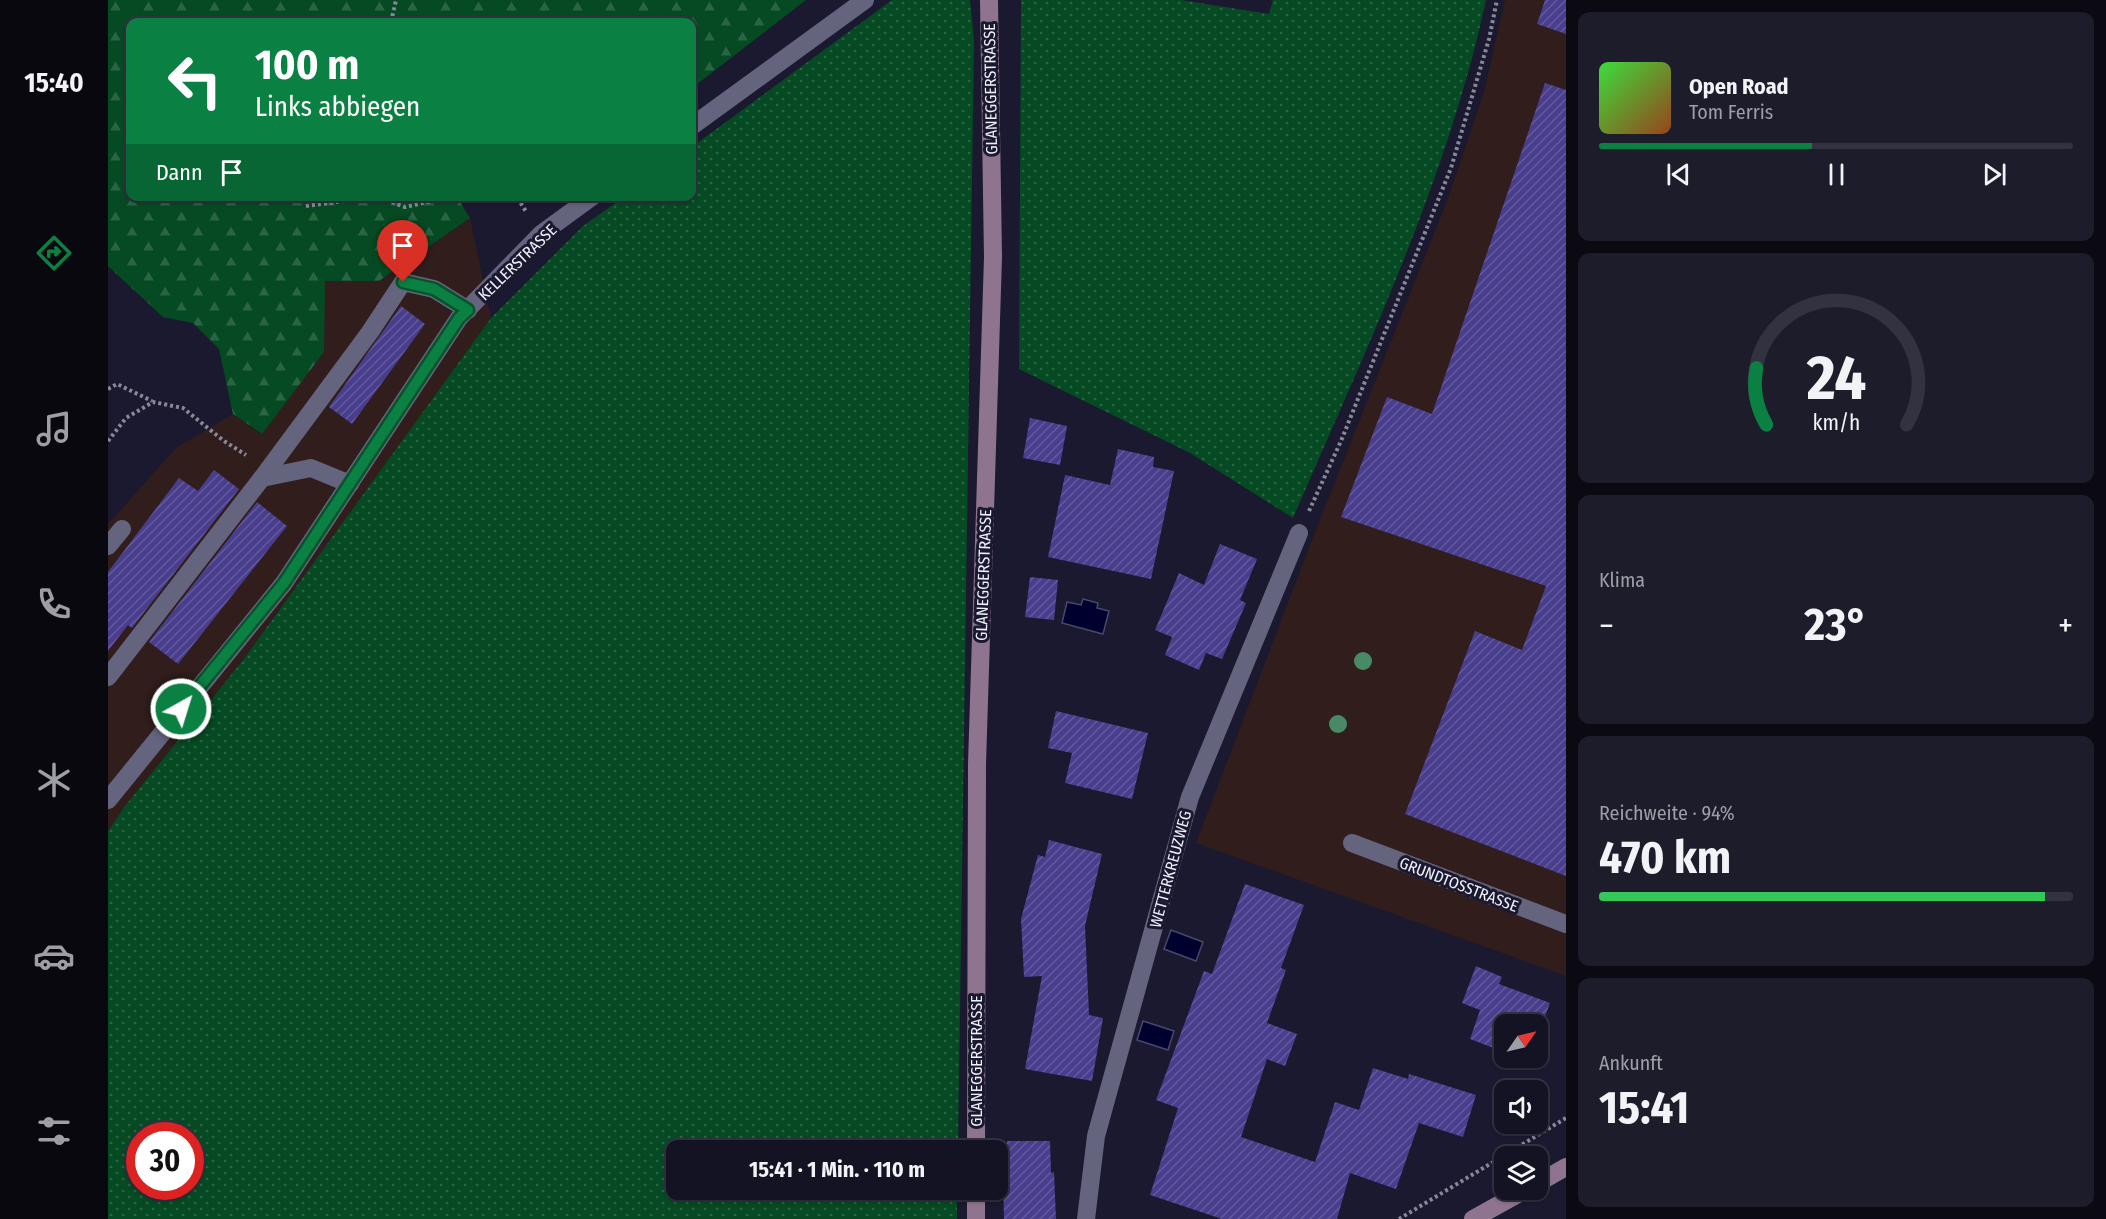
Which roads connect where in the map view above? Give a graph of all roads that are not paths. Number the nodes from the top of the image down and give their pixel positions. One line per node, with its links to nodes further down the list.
1 (865, 0): 3 (street)
2 (989, 0): 15 (street, GLANEGGERSTRASSE)
3 (696, 123)
4 (586, 201): 5 (street, KELLERSTRASSE)
5 (468, 310): 6 (street); 7 (street, KELLERSTRASSE)
6 (262, 478): 7 (street); 11 (street)
7 (350, 484): 12 (street, KELLERSTRASSE)
8 (122, 529): 10 (street)
9 (1299, 533): 21 (street, WETTERKREUZWEG)
10 (108, 546)
11 (108, 677)
12 (108, 800)
13 (1352, 843): 14 (street, GRUNDTOSSTRASSE)
14 (1566, 924)
15 (976, 1140)
16 (1566, 1167): 17 (street)
17 (1548, 1177)
18 (976, 1200): 20 (street)
19 (1508, 1200): 22 (street)
20 (976, 1219)
21 (1086, 1219)
22 (1473, 1219)

